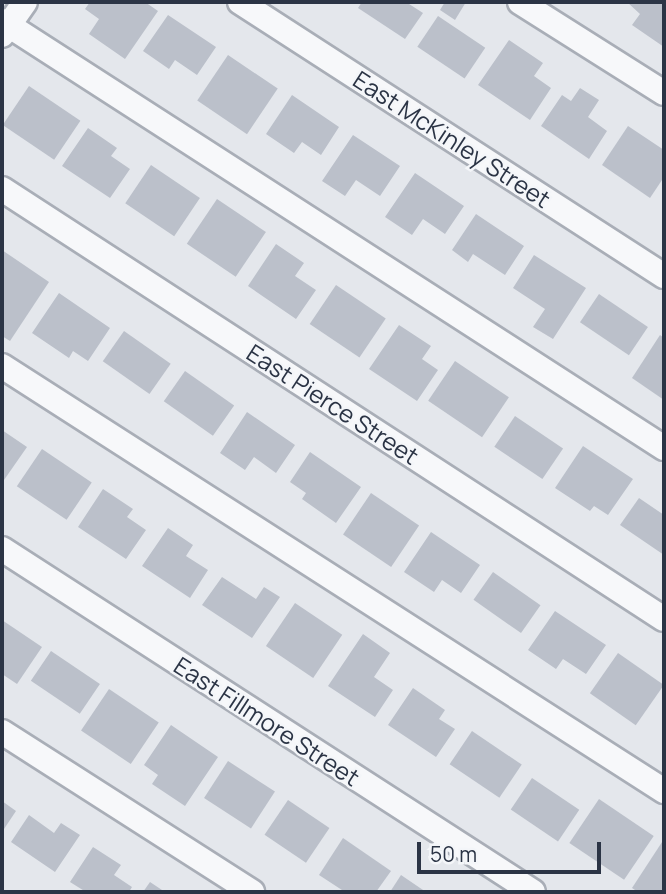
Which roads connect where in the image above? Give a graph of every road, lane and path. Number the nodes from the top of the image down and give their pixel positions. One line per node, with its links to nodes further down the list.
1 (25, 2): 4 (street)
2 (240, 2): 7 (street, East McKinley Street)
3 (520, 2): 5 (street)
4 (4, 28): 9 (street)
5 (664, 93)
6 (2, 189): 11 (street, East Pierce Street)
7 (664, 276)
8 (2, 366): 13 (street)
9 (664, 448)
10 (2, 549): 15 (street, East Fillmore Street)
11 (664, 619)
12 (2, 732): 14 (street)
13 (664, 791)
14 (252, 892)
15 (533, 892)

